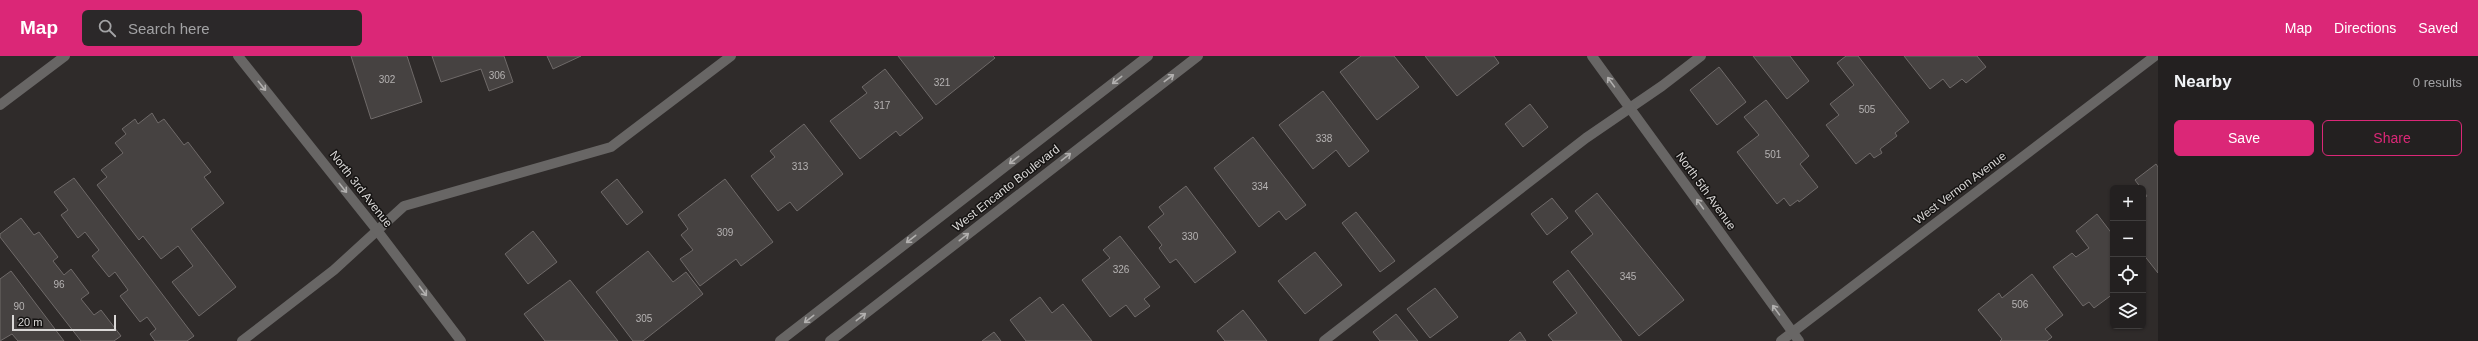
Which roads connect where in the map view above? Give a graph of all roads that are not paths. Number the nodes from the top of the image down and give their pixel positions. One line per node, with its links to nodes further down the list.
1 (65, 56): 9 (street)
2 (238, 56): 11 (street, North 3rd Avenue, one-way to 11)
3 (731, 56): 11 (street)
4 (1148, 56): 15 (street, West Encanto Boulevard, one-way to 15)
5 (1198, 56): 16 (street, West Encanto Boulevard, one-way to 5)
6 (1592, 56): 10 (street, North 5th Avenue, one-way to 6)
7 (1701, 56): 10 (street)
8 (2155, 56): 12 (street, West Vernon Avenue)
9 (0, 105)
10 (1630, 108): 12 (street, North 5th Avenue, one-way to 10); 17 (street)
11 (376, 229): 13 (street); 14 (street, North 3rd Avenue, one-way to 14)
12 (1793, 332): 18 (street, West Vernon Avenue); 19 (street, North 5th Avenue)
13 (242, 341)
14 (461, 341)
15 (780, 341)
16 (830, 341)
17 (1324, 341)
18 (1781, 341)
19 (1799, 341)

